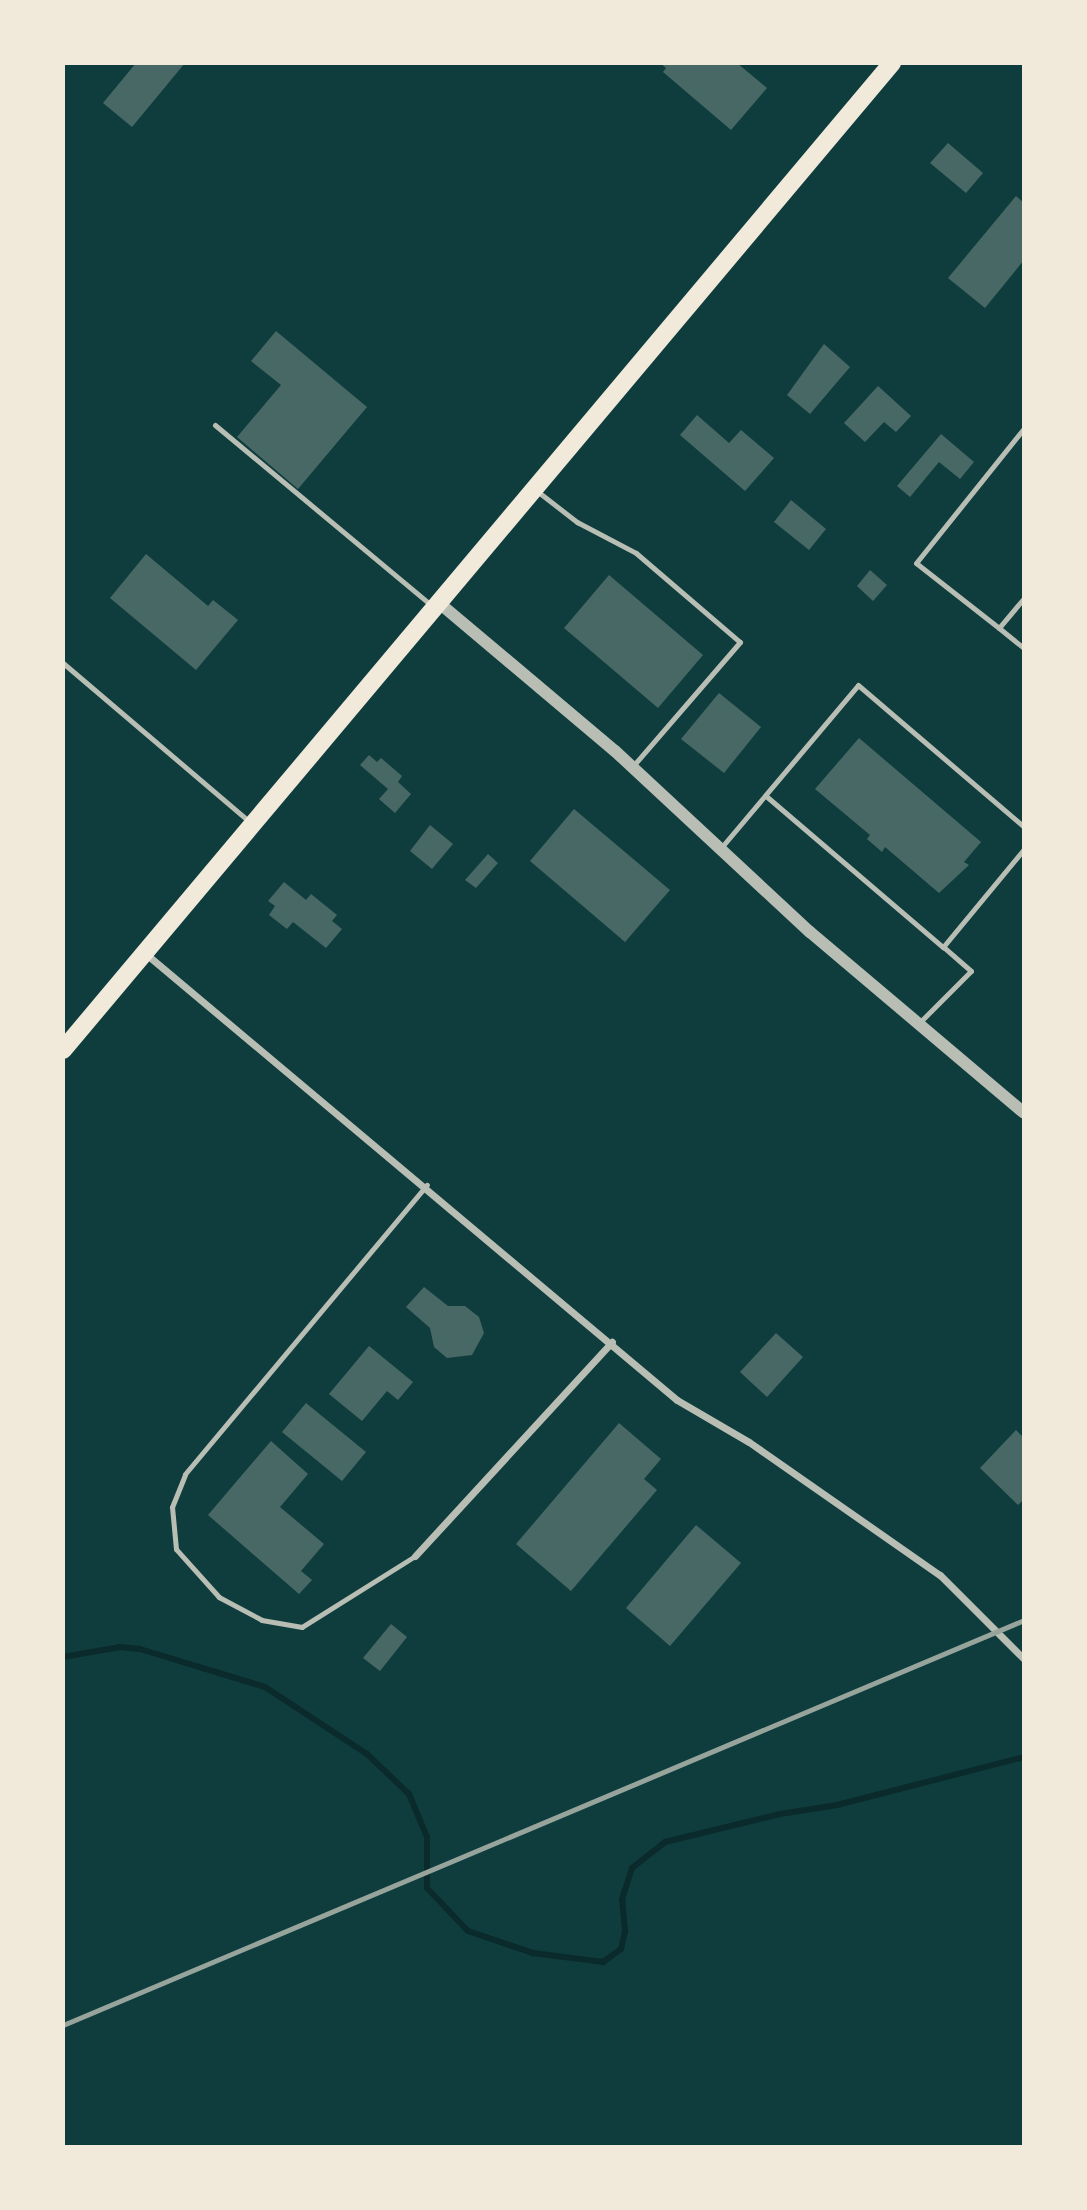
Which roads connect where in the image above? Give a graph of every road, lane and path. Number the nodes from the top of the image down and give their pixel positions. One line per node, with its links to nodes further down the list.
1 (892, 63): 4 (main road)
2 (215, 425): 6 (lane)
3 (1024, 428): 7 (lane)
4 (535, 489): 6 (main road); 10 (lane)
5 (1024, 598): 7 (lane)
6 (436, 605): 10 (street); 12 (main road)
7 (999, 628): 8 (lane)
8 (1024, 648)
9 (63, 663): 12 (lane)
10 (632, 767): 15 (street)
11 (766, 796): 13 (lane); 15 (lane); 16 (lane)
12 (254, 825): 17 (main road)
13 (1024, 827)
14 (1024, 849): 16 (lane)
15 (718, 851): 18 (street)
16 (943, 947): 18 (lane)
17 (146, 954): 19 (main road); 21 (street)
18 (919, 1023): 20 (street)
19 (63, 1050)
20 (1024, 1113)
21 (427, 1185): 22 (street); 23 (lane)
22 (612, 1342): 23 (street); 24 (street)
23 (415, 1556)
24 (1024, 1659)

